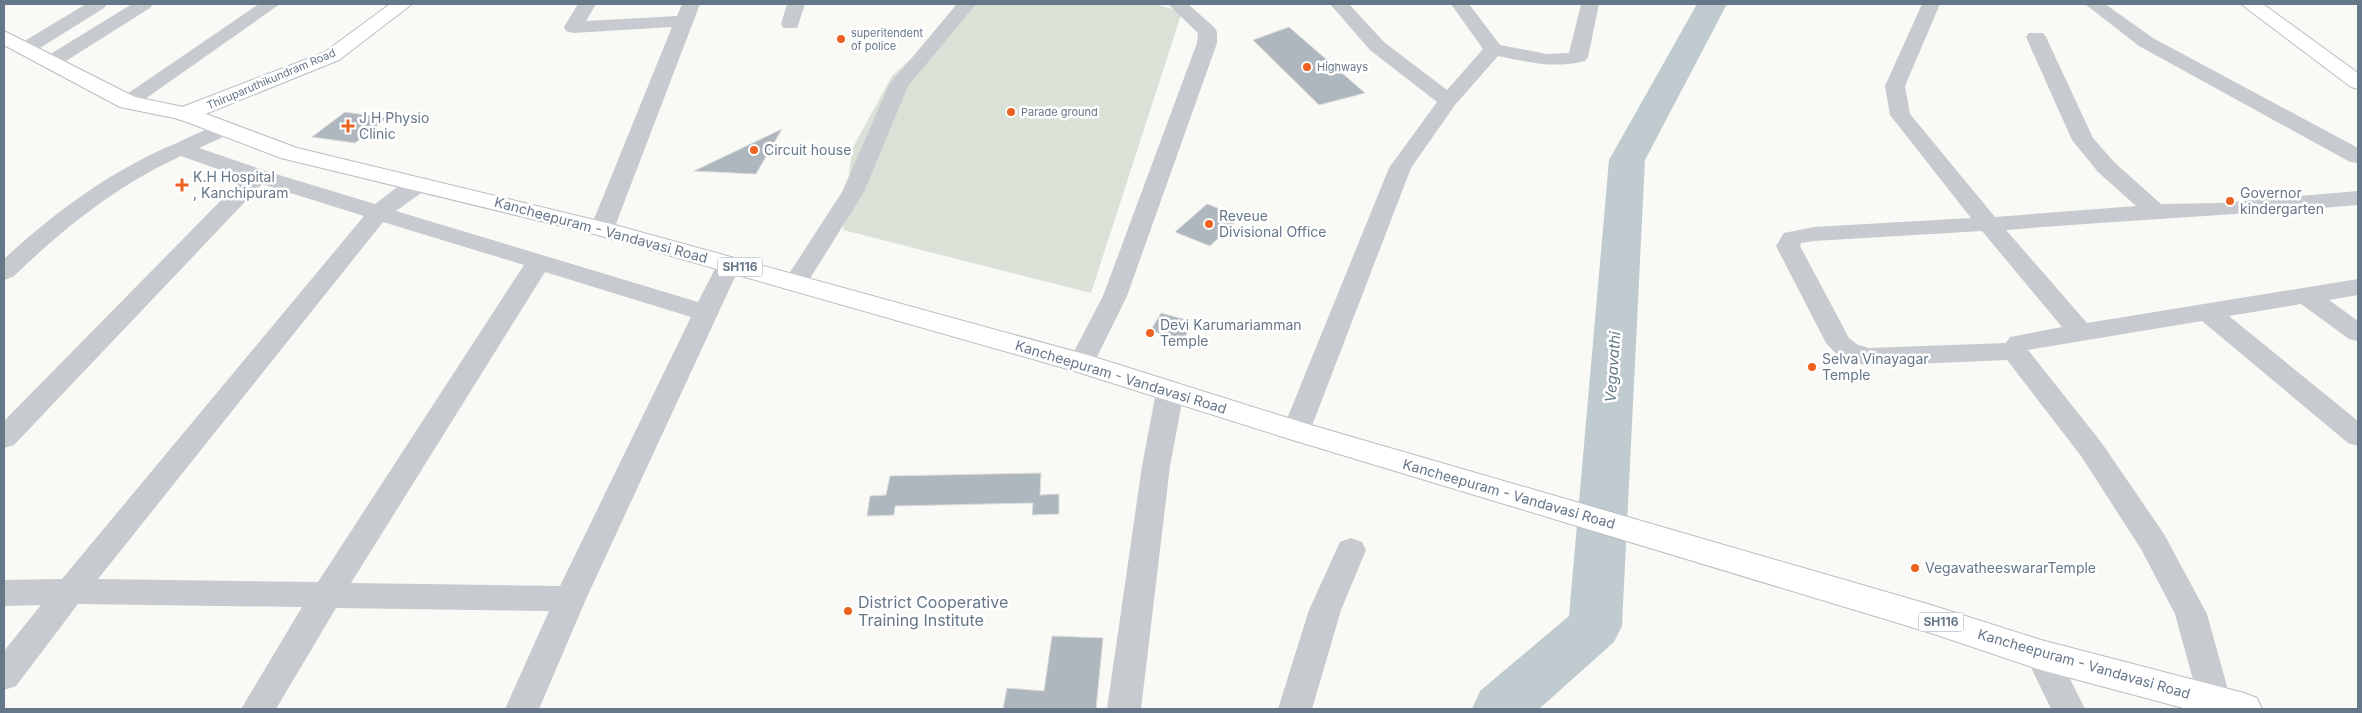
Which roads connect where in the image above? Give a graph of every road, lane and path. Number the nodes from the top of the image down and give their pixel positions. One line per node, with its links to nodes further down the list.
1 (98, 4): 18 (street)
2 (144, 4): 20 (street)
3 (271, 4): 23 (street)
4 (402, 4): 24 (main road, Thiruparuthikundram Road)
5 (587, 4): 15 (street)
6 (796, 4): 16 (street)
7 (967, 4): 38 (street)
8 (1177, 4): 46 (street)
9 (1339, 4): 22 (street)
10 (1460, 4): 19 (street)
11 (1590, 4): 19 (street)
12 (1931, 4): 33 (street)
13 (2094, 4): 27 (street)
14 (2251, 4): 21 (main road)
15 (688, 12): 34 (street)
16 (790, 24)
17 (2036, 37): 31 (street)
18 (14, 43): 20 (main road, Kancheepuram - Vandavasi Road / SH116)
19 (1492, 49): 22 (street)
20 (51, 62): 23 (main road, Kancheepuram - Vandavasi Road / SH116)
21 (2358, 83)
22 (1448, 101): 48 (street)
23 (128, 102): 24 (main road, Kancheepuram - Vandavasi Road / SH116)
24 (185, 114): 25 (main road, Kancheepuram - Vandavasi Road / SH116)
25 (225, 129): 26 (street); 29 (main road, Kancheepuram - Vandavasi Road / SH116)
26 (181, 149): 28 (street); 37 (street)
27 (2358, 157)
28 (258, 176): 32 (street); 50 (street)
29 (420, 183): 32 (street); 34 (main road, Kancheepuram - Vandavasi Road / SH116)
30 (2358, 198): 31 (street)
31 (2155, 211): 33 (street)
32 (378, 213): 35 (street); 52 (street)
33 (1989, 224): 43 (street); 45 (street)
34 (602, 229): 36 (main road, Kancheepuram - Vandavasi Road / SH116)
35 (538, 263): 42 (street); 54 (street)
36 (729, 264): 38 (main road, Kancheepuram - Vandavasi Road / SH116); 42 (street)
37 (4, 272)
38 (795, 283): 46 (main road, Kancheepuram - Vandavasi Road / SH116)
39 (2358, 287): 40 (street)
40 (2308, 297): 41 (street); 44 (street)
41 (2206, 312): 43 (street); 49 (street)
42 (706, 313): 55 (street)
43 (2081, 333): 45 (street)
44 (2358, 333)
45 (2014, 351): 58 (street)
46 (1081, 364): 47 (main road, Kancheepuram - Vandavasi Road / SH116)
47 (1170, 392): 48 (main road, Kancheepuram - Vandavasi Road / SH116); 61 (street)
48 (1296, 431): 56 (main road, Kancheepuram - Vandavasi Road / SH116)
49 (2358, 436)
50 (4, 438)
51 (1351, 550): 62 (street)
52 (70, 590): 53 (street); 54 (street); 57 (street)
53 (4, 593)
54 (328, 594): 55 (street); 59 (street)
55 (570, 599): 60 (street)
56 (2041, 655): 58 (main road, Kancheepuram - Vandavasi Road / SH116); 63 (street)
57 (4, 676)
58 (2229, 705)
59 (258, 709)
60 (522, 709)
61 (1124, 709)
62 (1295, 709)
63 (2068, 709)

